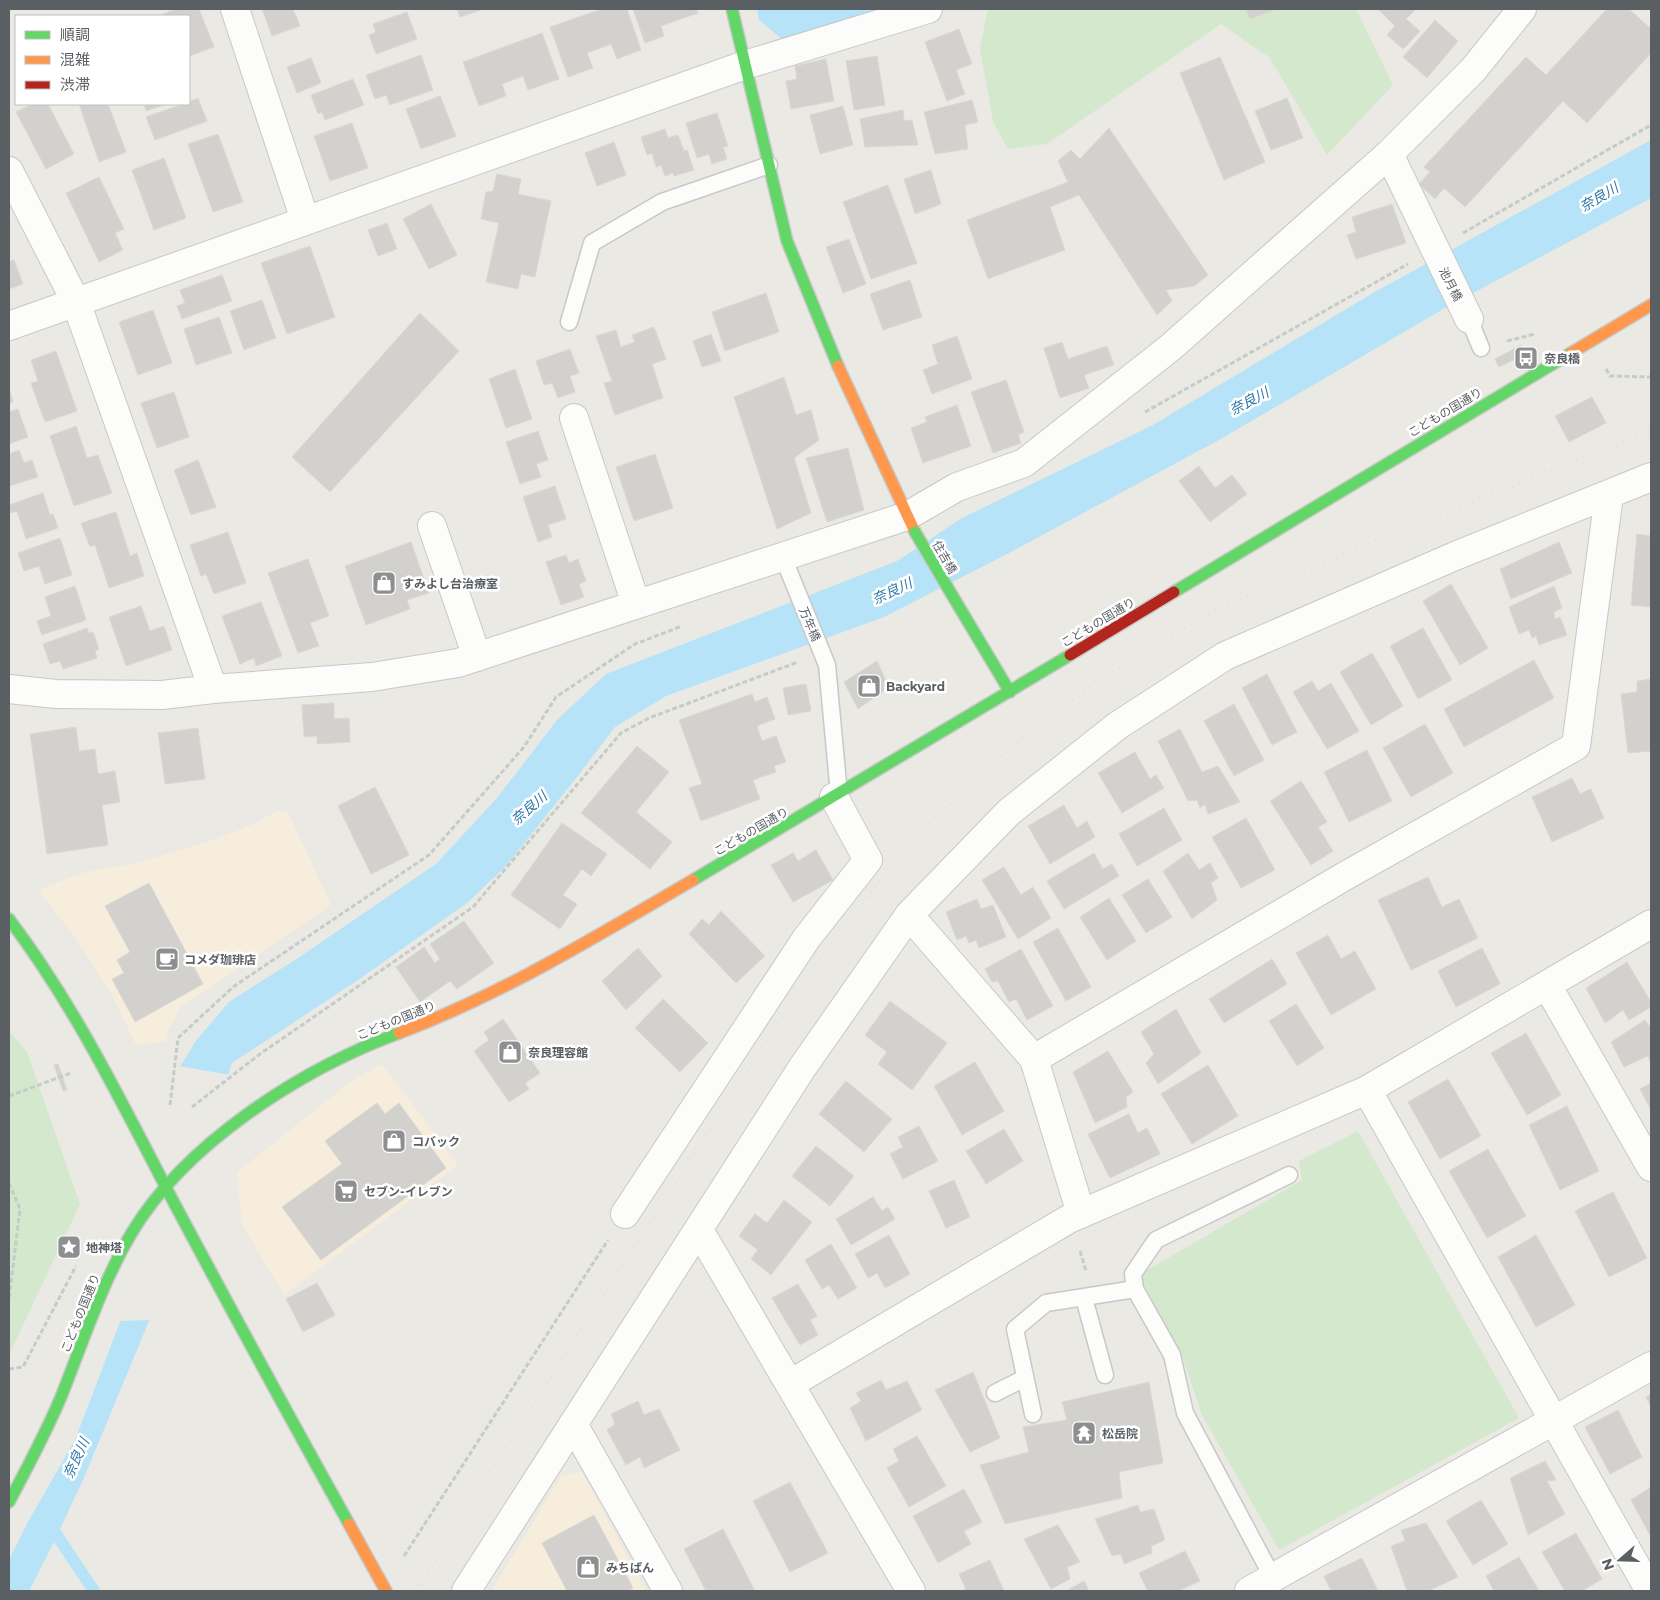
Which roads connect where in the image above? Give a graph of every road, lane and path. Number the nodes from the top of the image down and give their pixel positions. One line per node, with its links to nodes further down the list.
1 (235, 9): 10 (street)
2 (732, 9): 5 (main road, 住吉橋)
3 (928, 9): 5 (street)
4 (1522, 9): 7 (street)
5 (745, 64): 8 (main road, 住吉橋); 10 (street)
6 (1651, 125): 11 (path)
7 (1388, 154): 11 (street, 池月橋); 25 (street)
8 (769, 165): 15 (lane); 25 (main road, 住吉橋)
9 (9, 171): 12 (street)
10 (304, 220): 12 (street)
11 (1434, 249): 14 (street, 池月橋); 21 (path)
12 (76, 302): 16 (street); 32 (street)
13 (1651, 305): 34 (main road, こどもの国通り)
14 (1469, 318): 18 (lane)
15 (569, 322)
16 (9, 326)
17 (1543, 332): 18 (path)
18 (1481, 348)
19 (1606, 368): 20 (path)
20 (1651, 377)
21 (1138, 416)
22 (574, 418): 28 (street)
23 (1651, 477): 24 (street)
24 (1608, 495): 36 (street); 40 (street)
25 (911, 524): 27 (street); 34 (main road, 住吉橋, bridge)
26 (432, 526): 31 (street)
27 (783, 557): 28 (street); 30 (lane, 万年橋)
28 (636, 604): 31 (street)
29 (688, 624): 44 (path)
30 (822, 653): 35 (lane, 万年橋); 45 (path)
31 (477, 657): 32 (street)
32 (213, 688): 33 (street)
33 (9, 690)
34 (1010, 692): 35 (main road, こどもの国通り)
35 (837, 796): 49 (main road, こどもの国通り); 50 (street)
36 (909, 915): 40 (street); 52 (street)
37 (9, 919): 49 (main road)
38 (1651, 924): 39 (street)
39 (1547, 985): 42 (street); 46 (street)
40 (1034, 1059): 51 (street)
41 (74, 1072): 43 (path)
42 (1367, 1090): 51 (street); 64 (street)
43 (9, 1096)
44 (170, 1106)
45 (192, 1107)
46 (1651, 1167)
47 (1288, 1175): 54 (lane)
48 (9, 1184): 56 (path)
49 (166, 1187): 66 (main road, こどもの国通り); 69 (main road)
50 (625, 1214): 67 (path)
51 (1081, 1214): 61 (street)
52 (699, 1230): 61 (street); 65 (street)
53 (79, 1264): 58 (path)
54 (1135, 1289): 55 (lane); 68 (lane)
55 (1084, 1298): 59 (lane); 60 (lane)
56 (9, 1300)
57 (1651, 1366): 64 (street)
58 (9, 1369)
59 (1105, 1375)
60 (1025, 1378): 62 (lane); 63 (lane)
61 (790, 1384): 72 (street)
62 (995, 1393)
63 (1033, 1414)
64 (1553, 1421): 68 (street); 74 (street)
65 (573, 1424): 70 (street); 71 (street)
66 (9, 1502)
67 (402, 1559)
68 (1273, 1578): 73 (street)
69 (386, 1591)
70 (466, 1591)
71 (668, 1591)
72 (911, 1591)
73 (1249, 1591)
74 (1650, 1591)

